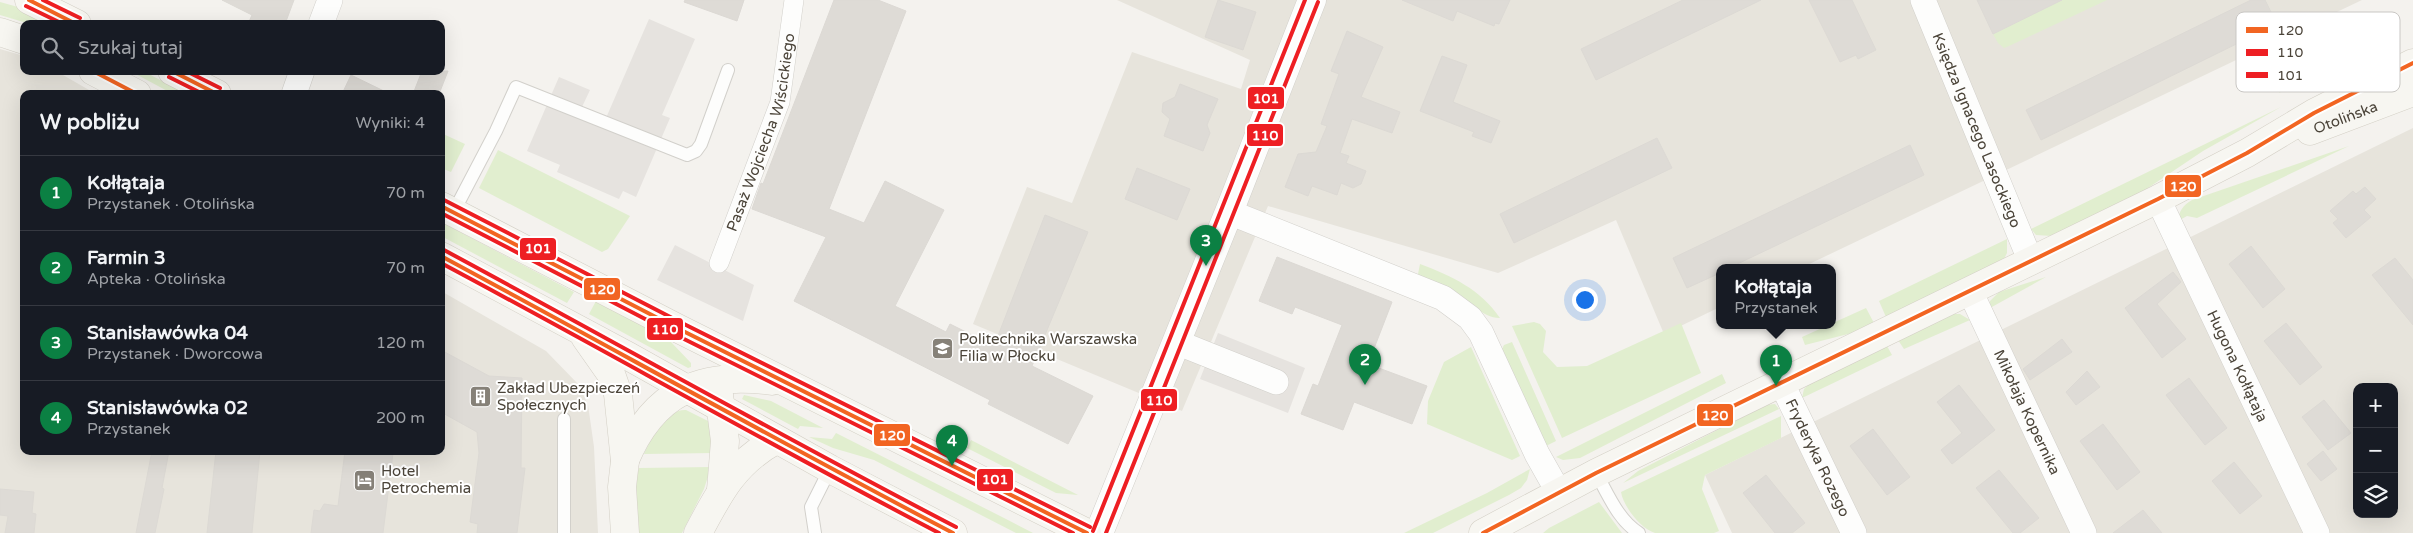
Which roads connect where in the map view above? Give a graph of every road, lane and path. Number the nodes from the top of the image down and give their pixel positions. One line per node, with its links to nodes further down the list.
1 (29, 0): 6 (main road)
2 (330, 0): 7 (street)
3 (794, 0): 27 (street, Pasaż Wojciecha Wiścickiego)
4 (1312, 0): 24 (street)
5 (1923, 0): 26 (street, Księdza Ignacego Lasockiego)
6 (69, 20)
7 (322, 20)
8 (0, 32): 9 (main road)
9 (20, 39)
10 (2413, 63): 12 (main road, Otolińska)
11 (728, 70): 23 (lane)
12 (2400, 70)
13 (101, 75): 16 (main road)
14 (180, 75): 17 (main road)
15 (301, 75): 18 (street)
16 (129, 90)
17 (209, 90)
18 (295, 90)
19 (2357, 92): 21 (main road, Otolińska)
20 (2413, 92): 21 (main road, Otolińska)
21 (2247, 153): 22 (main road, Otolińska)
22 (2158, 199): 26 (main road, Otolińska); 56 (street, Hugona Kołłątaja)
23 (447, 209): 30 (main road)
24 (1229, 212): 31 (street); 44 (street)
25 (445, 258): 29 (main road)
26 (2031, 262): 28 (main road, Otolińska)
27 (719, 263)
28 (1970, 291): 35 (main road, Otolińska); 55 (street, Mikołaja Kopernika)
29 (573, 328): 36 (main road); 40 (main road)
30 (677, 328): 32 (main road); 34 (main road)
31 (1176, 342): 33 (street); 52 (street)
32 (716, 379): 34 (main road); 36 (main road); 37 (main road)
33 (1276, 382)
34 (786, 383): 51 (main road)
35 (1782, 384): 42 (main road, Otolińska); 54 (street, Fryderyka Rozego)
36 (686, 388): 37 (main road); 40 (main road)
37 (721, 408): 39 (main road); 43 (main road)
38 (564, 420): 46 (lane)
39 (776, 440): 41 (main road); 43 (main road)
40 (624, 461): 47 (main road)
41 (830, 469): 49 (lane); 50 (main road)
42 (1596, 474): 44 (main road, Otolińska); 53 (lane)
43 (721, 490): 48 (main road)
44 (1559, 493): 45 (main road, Otolińska)
45 (1492, 530)
46 (564, 533)
47 (624, 533)
48 (698, 533)
49 (815, 533)
50 (953, 533)
51 (1087, 533)
52 (1099, 533)
53 (1639, 533)
54 (1854, 533)
55 (2084, 533)
56 (2317, 533)

